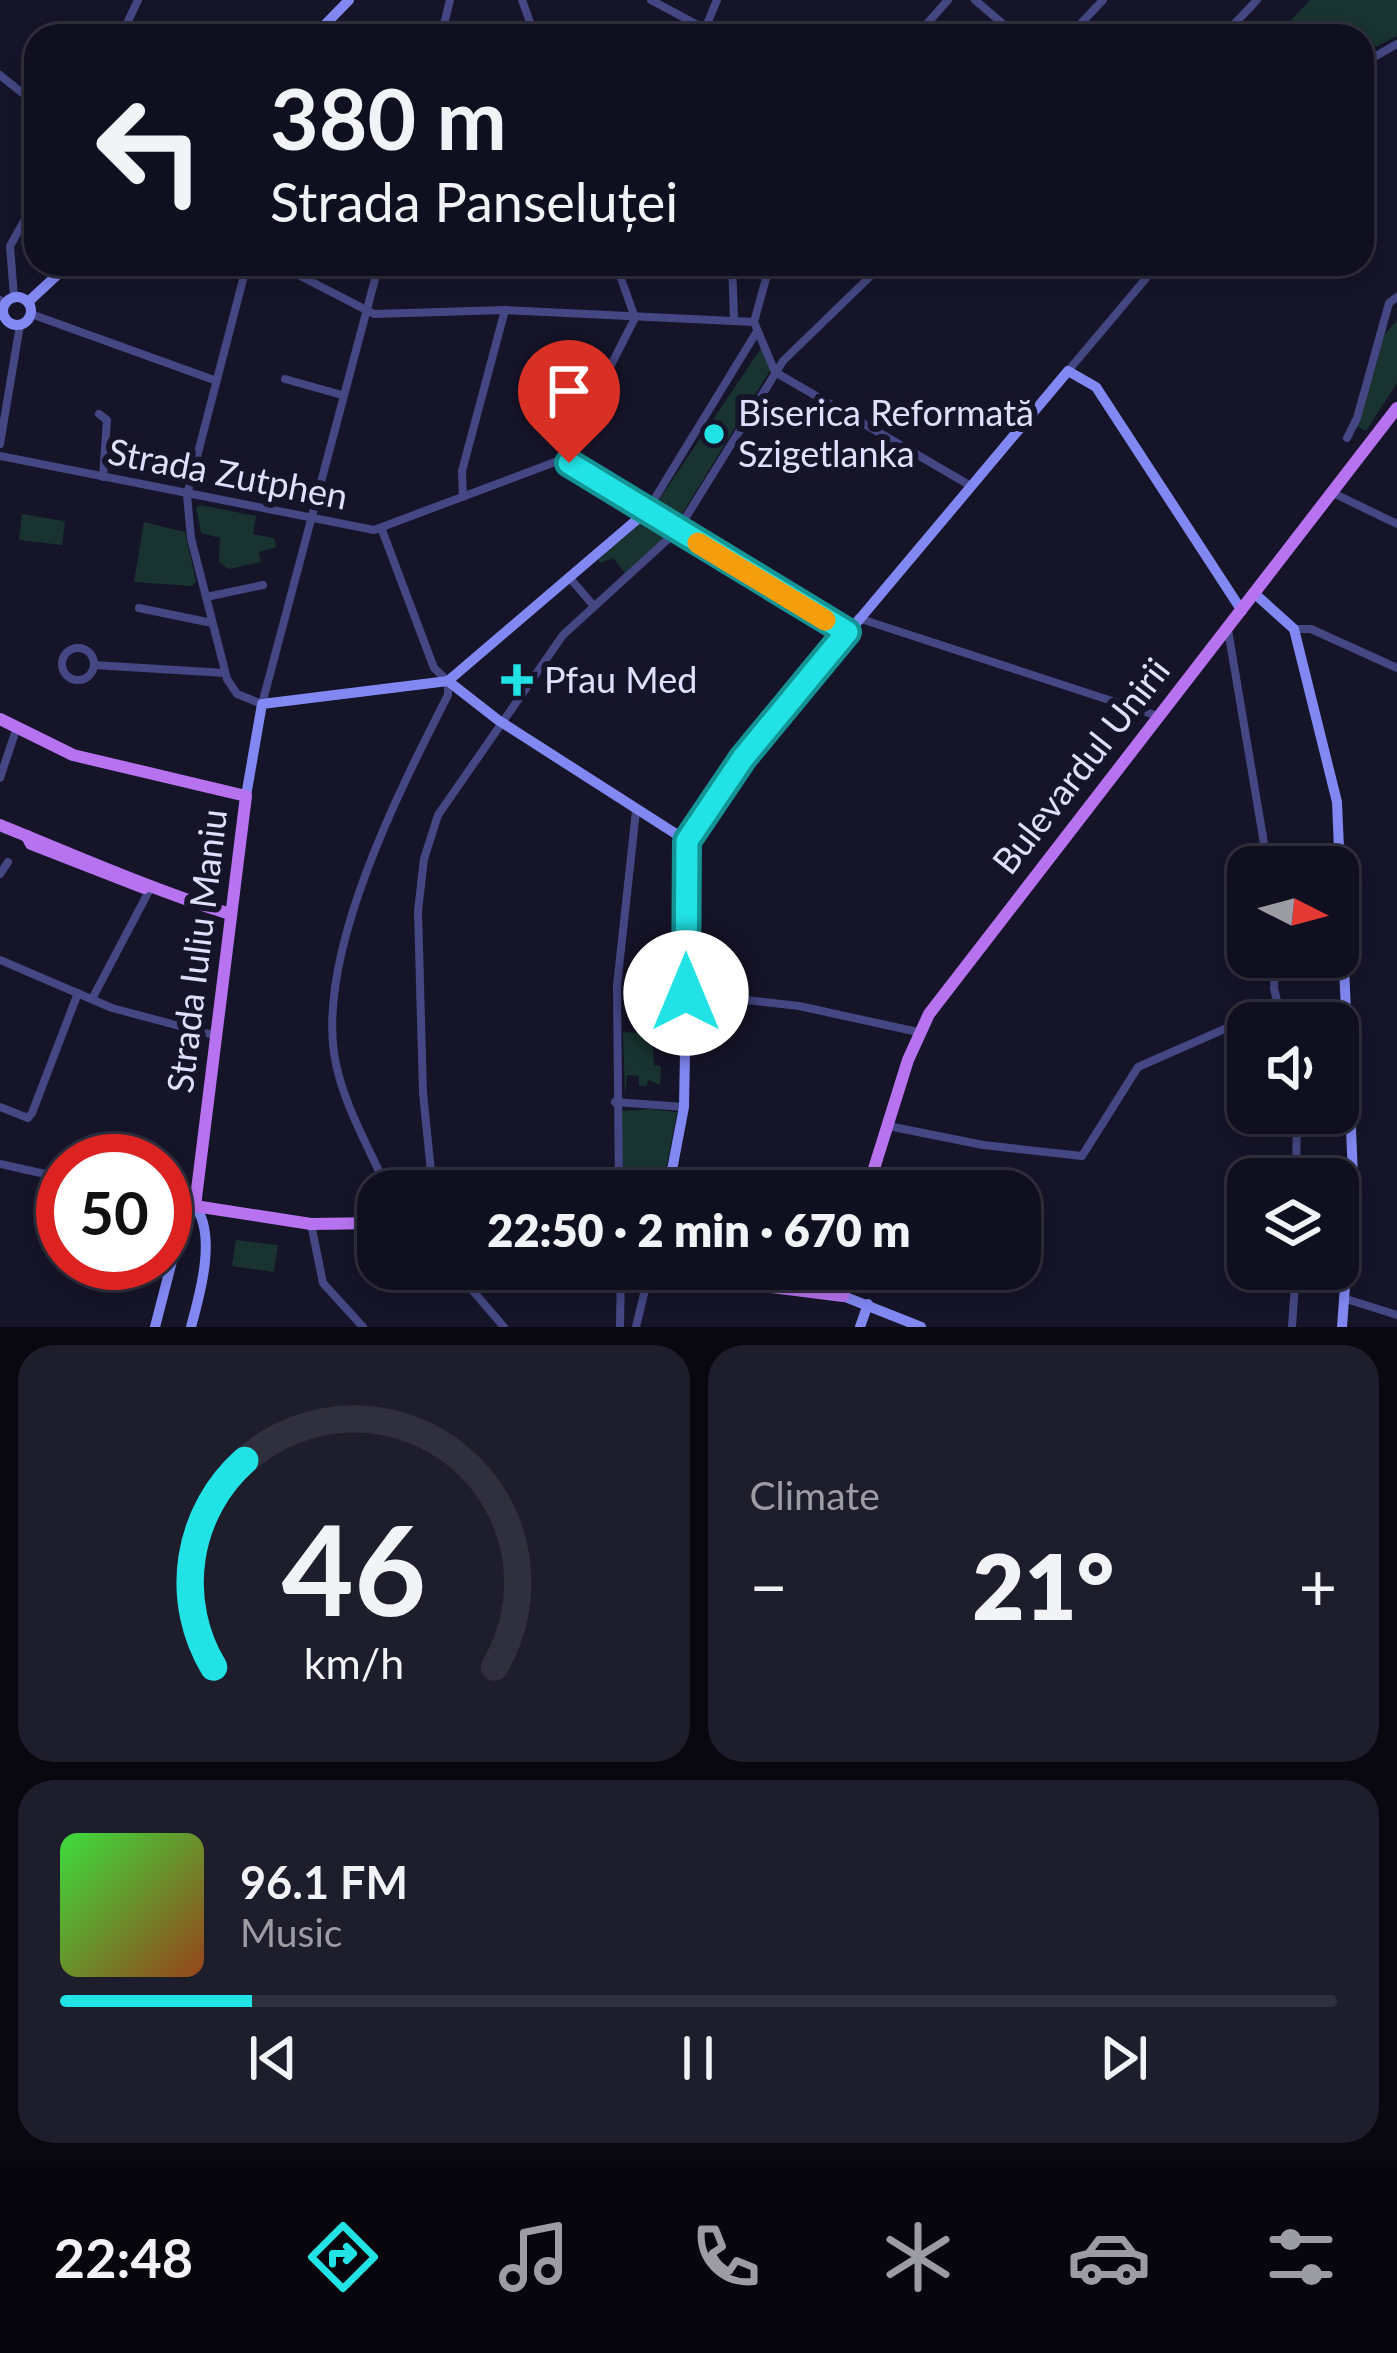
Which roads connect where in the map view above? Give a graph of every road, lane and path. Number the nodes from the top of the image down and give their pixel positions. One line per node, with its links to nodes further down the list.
1 (347, 0): 7 (main road)
2 (651, 0): 8 (street)
3 (949, 0): 9 (street)
4 (975, 0): 10 (street)
5 (1103, 0): 11 (street)
6 (1257, 0): 12 (street)
7 (325, 24)
8 (690, 24)
9 (927, 24)
10 (1003, 24)
11 (1080, 24)
12 (1234, 24)
13 (0, 75): 14 (street)
14 (24, 94)
15 (24, 222): 26 (street)
16 (58, 276): 27 (main road)
17 (244, 276): 38 (street)
18 (299, 276): 29 (street)
19 (376, 276): 29 (street)
20 (620, 276): 30 (street)
21 (732, 276): 31 (street)
22 (767, 276): 33 (street)
23 (871, 276): 37 (street)
24 (1148, 276): 36 (street)
25 (1397, 297): 43 (street)
26 (6, 301): 27 (main road); 32 (main road)
27 (29, 308): 34 (main road); 38 (street)
28 (505, 310): 29 (street); 30 (street); 51 (street)
29 (366, 312): 40 (street)
30 (634, 318): 31 (street); 46 (street)
31 (734, 318): 33 (street)
32 (3, 322): 34 (main road)
33 (754, 322): 35 (street)
34 (20, 325): 44 (street)
35 (756, 334): 37 (street); 52 (street)
36 (1068, 371): 48 (main road); 63 (main road)
37 (775, 372): 48 (street); 56 (street)
38 (214, 380): 50 (street)
39 (285, 380): 40 (street)
40 (343, 395): 53 (street)
41 (1397, 408): 49 (main road, Bulevardul Unirii)
42 (99, 414): 47 (street)
43 (1346, 438)
44 (0, 444)
45 (0, 456): 47 (street, Strada Zutphen)
46 (563, 459): 51 (street, Strada Zutphen); 52 (street)
47 (103, 477): 50 (street, Strada Zutphen)
48 (971, 486): 64 (main road)
49 (1331, 492): 54 (street); 59 (main road, Bulevardul Unirii)
50 (188, 495): 53 (street, Strada Zutphen); 60 (street)
51 (464, 497): 55 (street, Strada Zutphen)
52 (646, 511): 56 (main road); 57 (main road)
53 (312, 521): 55 (street, Strada Zutphen); 73 (street)
54 (1397, 524)
55 (382, 530): 72 (street)
56 (678, 530): 61 (street); 68 (main road)
57 (569, 577): 61 (street); 72 (main road)
58 (263, 585): 60 (street)
59 (1254, 593): 63 (main road, Bulevardul Unirii); 67 (main road)
60 (206, 597): 65 (street)
61 (593, 605): 76 (street)
62 (139, 608): 65 (street)
63 (1242, 611): 66 (main road, Bulevardul Unirii)
64 (858, 618): 68 (main road); 74 (street)
65 (212, 623): 71 (street)
66 (1228, 628): 74 (main road, Bulevardul Unirii); 83 (street)
67 (1294, 629): 70 (street); 117 (main road)
68 (847, 632): 82 (main road)
69 (94, 665): 69 (street); 71 (street)
70 (1397, 668)
71 (225, 673): 73 (street)
72 (448, 681): 73 (main road); 76 (main road); 100 (street)
73 (262, 704): 79 (main road, Strada Iuliu Maniu)
74 (1158, 716): 93 (main road, Bulevardul Unirii)
75 (0, 719): 77 (main road)
76 (502, 722): 80 (main road); 101 (street)
77 (16, 730): 78 (street); 79 (main road)
78 (0, 778)
79 (246, 796): 87 (main road, Strada Iuliu Maniu)
80 (636, 811): 82 (main road); 95 (street)
81 (0, 825): 86 (main road)
82 (687, 841): 90 (main road)
83 (1264, 846)
84 (8, 862): 85 (street)
85 (0, 874)
86 (148, 888): 87 (main road); 91 (street)
87 (230, 914): 94 (main road, Strada Iuliu Maniu)
88 (0, 960): 89 (street)
89 (78, 993): 91 (street); 96 (street)
90 (686, 993): 93 (street); 97 (main road)
91 (92, 999): 94 (street)
92 (1227, 1028): 98 (street)
93 (918, 1032): 98 (main road, Bulevardul Unirii)
94 (217, 1036): 107 (main road, Strada Iuliu Maniu)
95 (615, 1102): 97 (street); 102 (street)
96 (0, 1107)
97 (684, 1107): 103 (main road)
98 (887, 1126): 104 (main road, Bulevardul Unirii)
99 (0, 1164): 105 (street)
100 (379, 1170)
101 (431, 1170)
102 (618, 1170)
103 (672, 1170)
104 (873, 1170)
105 (36, 1172)
106 (192, 1205): 107 (street)
107 (195, 1206): 109 (main road); 121 (main road); 122 (main road)
108 (357, 1223): 109 (main road)
109 (311, 1224): 119 (street)
110 (472, 1290): 125 (street)
111 (621, 1290): 126 (street)
112 (645, 1290): 127 (street)
113 (796, 1290): 116 (main road)
114 (844, 1290): 116 (main road)
115 (1294, 1290): 130 (street)
116 (843, 1296): 118 (main road)
117 (1346, 1299): 120 (street); 131 (main road)
118 (868, 1304): 128 (main road); 129 (main road)
119 (346, 1306): 123 (street); 124 (street)
120 (1397, 1315)
121 (154, 1327)
122 (190, 1327)
123 (351, 1327)
124 (363, 1327)
125 (504, 1327)
126 (620, 1327)
127 (635, 1327)
128 (860, 1327)
129 (921, 1327)
130 (1292, 1327)
131 (1342, 1327)

